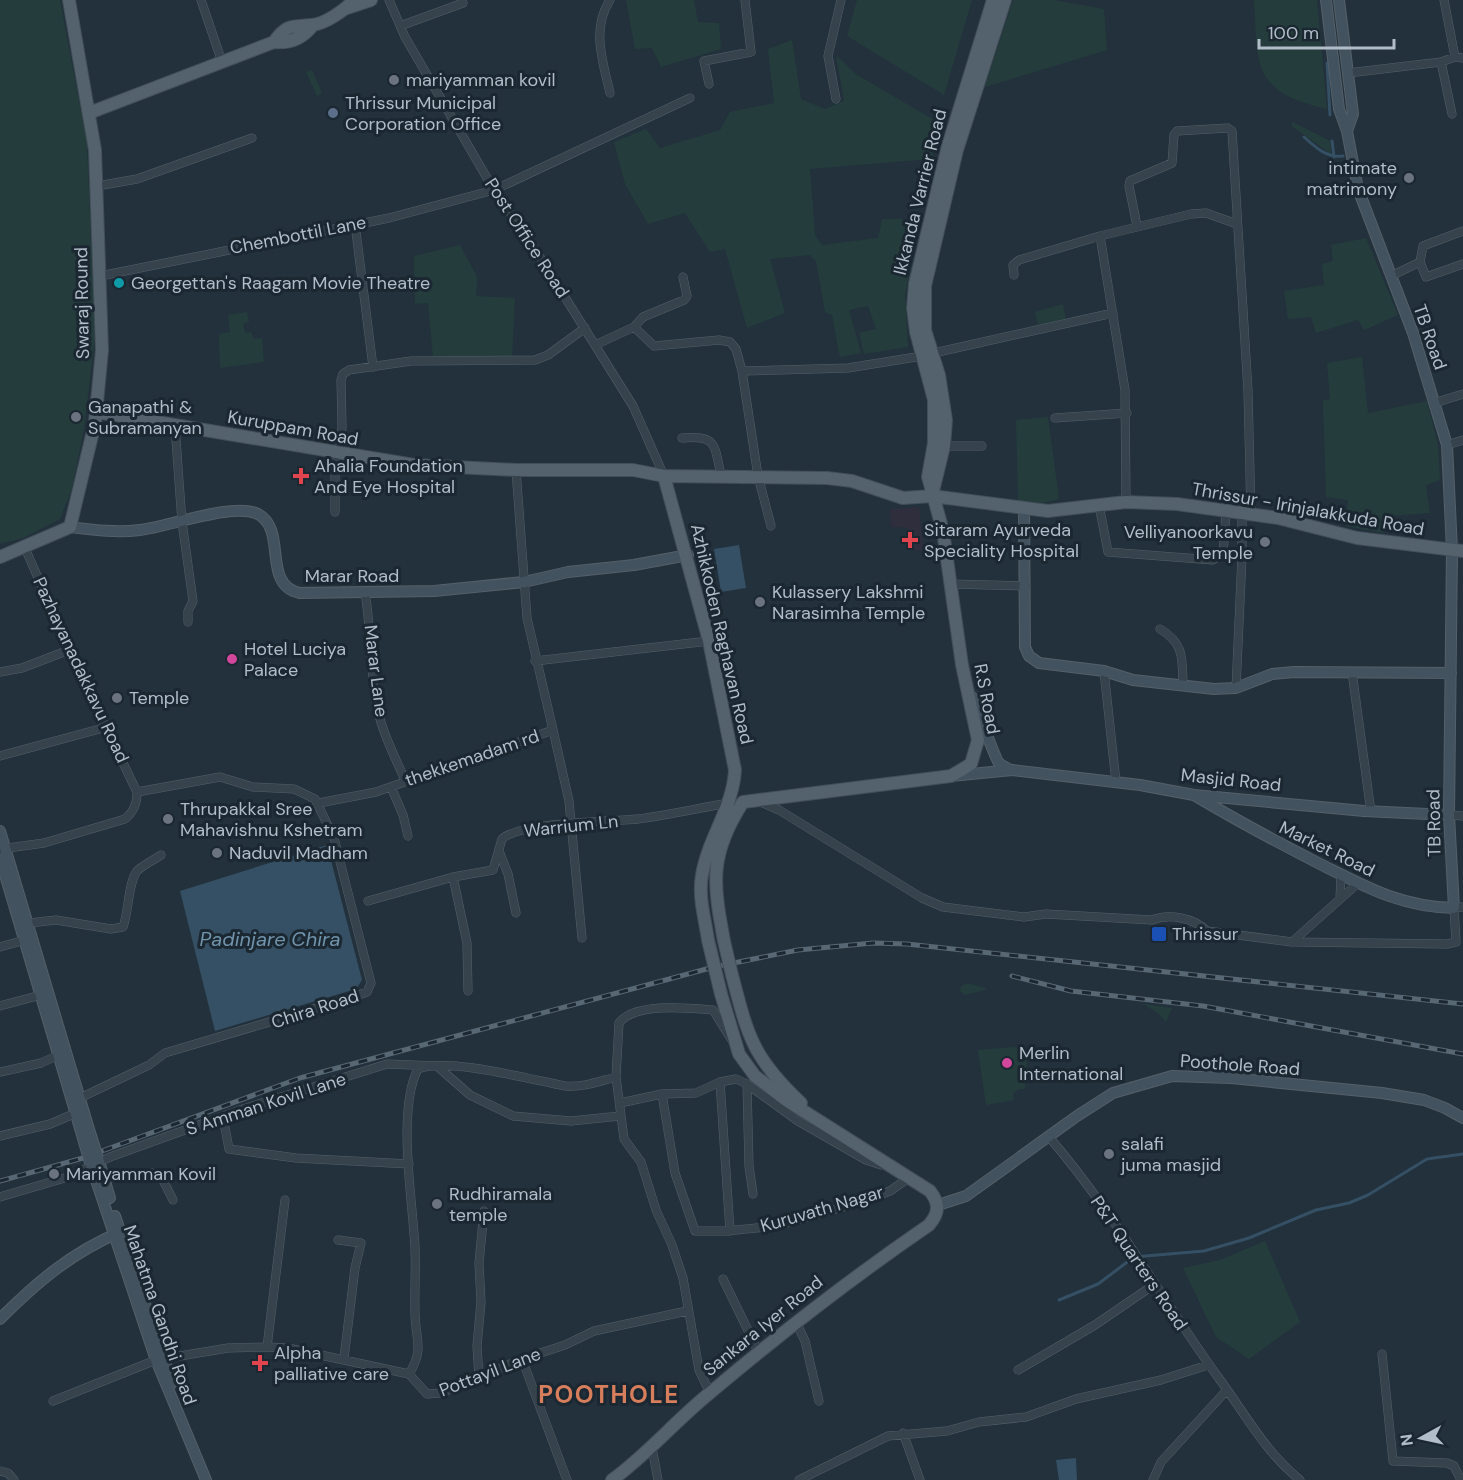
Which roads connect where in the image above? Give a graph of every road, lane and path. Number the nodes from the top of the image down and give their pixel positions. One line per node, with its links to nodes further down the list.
1 (69, 0): 24 (main road, Swaraj Round)
2 (201, 0): 17 (street)
3 (370, 0): 14 (main road)
4 (389, 0): 15 (street, Post Office Road)
5 (610, 0): 21 (street)
6 (745, 0): 20 (street)
7 (841, 0): 23 (street)
8 (993, 0): 45 (main road, Ikkanda Varrier Road)
9 (1005, 0): 45 (main road, Ikkanda Varrier Road)
10 (1326, 0): 26 (street, TB Road)
11 (1339, 0): 19 (street)
12 (1444, 0): 16 (street)
13 (463, 3): 15 (street)
14 (350, 4): 17 (main road)
15 (400, 26): 29 (street, Post Office Road)
16 (1459, 58): 18 (street)
17 (222, 62): 24 (main road)
18 (1442, 62): 19 (street); 25 (street)
19 (1348, 73): 26 (street)
20 (709, 84)
21 (610, 93)
22 (690, 98): 29 (street, Chembottil Lane)
23 (836, 99)
24 (89, 113): 28 (main road, Swaraj Round)
25 (1452, 114)
26 (1347, 131): 39 (street, TB Road)
27 (252, 138): 28 (street)
28 (97, 186): 38 (main road, Swaraj Round)
29 (494, 190): 30 (street, Chembottil Lane); 43 (street, Post Office Road)
30 (355, 224): 38 (street, Chembottil Lane); 46 (street)
31 (1237, 224): 32 (street); 32 (street); 70 (street)
32 (1137, 226): 34 (street)
33 (1463, 231): 35 (street)
34 (1100, 236): 37 (street); 41 (street)
35 (1419, 262): 36 (street); 39 (street)
36 (1463, 264)
37 (1014, 275)
38 (100, 276): 50 (main road, Swaraj Round)
39 (1390, 276): 49 (street, TB Road)
40 (683, 277): 42 (street)
41 (1113, 313): 45 (street); 51 (street)
42 (634, 327): 44 (street); 47 (street)
43 (585, 328): 44 (street, Post Office Road); 46 (street)
44 (595, 345): 62 (street, Post Office Road)
45 (927, 354): 47 (street); 57 (main road, Ikkanda Varrier Road); 64 (main road, Ikkanda Varrier Road)
46 (373, 367): 59 (street)
47 (742, 371): 63 (street)
48 (1463, 394): 49 (street)
49 (1434, 403): 56 (street, TB Road)
50 (97, 412): 53 (main road, Kuruppam Road); 73 (main road, Swaraj Round)
51 (1127, 412): 52 (street); 65 (street)
52 (1055, 418)
53 (175, 426): 59 (main road, Kuruppam Road); 71 (street)
54 (682, 438): 61 (street)
55 (1463, 440): 56 (street)
56 (1447, 445): 75 (street, TB Road)
57 (944, 446): 58 (street); 64 (main road, Ikkanda Varrier Road)
58 (982, 446)
59 (337, 453): 60 (main road, Kuruppam Road); 68 (street)
60 (516, 470): 62 (main road, Kuruppam Road); 78 (street, thekkemadam rd)
61 (721, 475): 62 (main road, Kuruppam Road); 63 (main road, Kuruppam Road)
62 (664, 476): 76 (main road, Azhikkoden Raghavan Road)
63 (758, 476): 64 (main road, Thrissur - Irinjalakkuda Road); 72 (street)
64 (932, 496): 67 (main road, Thrissur - Irinjalakkuda Road); 79 (main road, R.S Road)
65 (1126, 502): 66 (main road, Thrissur - Irinjalakkuda Road); 69 (main road, Thrissur - Irinjalakkuda Road)
66 (1099, 505): 67 (main road, Thrissur - Irinjalakkuda Road); 69 (street)
67 (1024, 508): 80 (street)
68 (335, 512)
69 (1226, 512): 70 (main road, Thrissur - Irinjalakkuda Road)
70 (1246, 514): 75 (main road, Thrissur - Irinjalakkuda Road); 93 (street)
71 (182, 522): 73 (street, Marar Road); 81 (street, Marar Road); 82 (street)
72 (771, 526)
73 (70, 527): 74 (main road)
74 (25, 548): 77 (main road); 85 (street, Pazhayanadakkavu Road)
75 (1458, 551): 90 (street, TB Road)
76 (688, 555): 78 (street, Marar Road); 84 (main road, Azhikkoden Raghavan Road)
77 (0, 557)
78 (524, 582): 81 (street, Marar Road); 86 (street, thekkemadam rd)
79 (950, 584): 80 (street); 91 (main road, R.S Road)
80 (1026, 586): 87 (street)
81 (365, 593): 100 (street, Marar Lane)
82 (188, 622)
83 (1160, 629): 92 (street)
84 (709, 641): 86 (street); 97 (main road, Azhikkoden Raghavan Road)
85 (69, 650): 88 (street); 94 (street, Pazhayanadakkavu Road)
86 (535, 661): 95 (street, thekkemadam rd)
87 (1104, 671): 92 (street); 101 (street)
88 (0, 672)
89 (1352, 672): 90 (street); 93 (street); 109 (street)
90 (1451, 673): 110 (street, TB Road)
91 (965, 681): 98 (street); 99 (main road, R.S Road)
92 (1183, 686): 93 (street)
93 (1236, 688)
94 (107, 727): 96 (street); 103 (street, Pazhayanadakkavu Road)
95 (554, 730): 100 (street, thekkemadam rd); 112 (street)
96 (0, 756)
97 (735, 770): 105 (main road); 108 (main road, Azhikkoden Raghavan Road)
98 (1011, 770): 99 (street, Masjid Road); 101 (street, Masjid Road)
99 (951, 776): 105 (main road)
100 (405, 780): 102 (street, thekkemadam rd)
101 (1116, 782): 104 (street, Masjid Road)
102 (391, 787): 107 (street, thekkemadam rd); 114 (street)
103 (137, 792): 107 (street); 116 (street)
104 (1194, 795): 109 (street, Masjid Road); 118 (street, Market Road)
105 (757, 800): 106 (main road); 129 (street)
106 (743, 802): 108 (main road); 148 (main road, bridge)
107 (319, 803): 142 (street, Chira Road)
108 (729, 803): 112 (street, Warrium Ln); 135 (main road, Azhikkoden Raghavan Road, bridge)
109 (1371, 812): 110 (street, Masjid Road)
110 (1449, 815): 111 (street); 124 (street, TB Road)
111 (1463, 816)
112 (572, 824): 115 (street, Warrium Ln); 127 (street)
113 (0, 831): 116 (street)
114 (408, 836)
115 (498, 850): 119 (street, Warrium Ln); 125 (street)
116 (2, 852): 121 (street)
117 (161, 855): 126 (street)
118 (1341, 875): 120 (street, Market Road); 122 (street)
119 (453, 877): 123 (street, Warrium Ln); 131 (street)
120 (1357, 884): 122 (street); 124 (street, Market Road)
121 (9, 888): 126 (street); 128 (street)
122 (1340, 899): 129 (street)
123 (368, 901)
124 (1458, 908): 129 (street)
125 (516, 913)
126 (29, 923): 134 (street)
127 (582, 938)
128 (25, 940): 130 (street); 132 (street)
129 (1292, 942)
130 (0, 947)
131 (468, 991)
132 (41, 995): 133 (street); 134 (street)
133 (0, 1006)
134 (62, 1054): 137 (street); 142 (street); 144 (street)
135 (739, 1054): 138 (street); 148 (main road)
136 (437, 1066): 138 (street, S Amman Kovil Lane); 145 (street); 146 (street, S Amman Kovil Lane); 153 (street)
137 (0, 1072)
138 (616, 1077): 143 (street)
139 (720, 1082): 140 (street); 141 (street); 162 (street)
140 (747, 1084): 154 (street); 156 (street)
141 (662, 1094): 143 (street); 162 (street, Kuruvath Nagar)
142 (80, 1098): 149 (street)
143 (620, 1103): 145 (street)
144 (76, 1113): 149 (street); 150 (street)
145 (620, 1116): 167 (street)
146 (223, 1117): 152 (street, S Amman Kovil Lane); 153 (street)
147 (1463, 1118): 151 (street, Poothole Road)
148 (819, 1120): 154 (main road)
149 (84, 1127): 152 (street, bridge)
150 (0, 1136)
151 (1049, 1137): 160 (street, Poothole Road); 166 (street, P&T Quarters Road)
152 (95, 1162): 155 (street, Mahatma Gandhi Road); 157 (street, S Amman Kovil Lane); 163 (street, Mahatma Gandhi Road)
153 (409, 1164): 178 (street)
154 (905, 1174): 160 (main road); 162 (street, Kuruvath Nagar)
155 (104, 1179): 158 (street); 163 (street, Mahatma Gandhi Road)
156 (753, 1194)
157 (0, 1197)
158 (173, 1200)
159 (285, 1200): 170 (street)
160 (938, 1205): 169 (main road, Sankara Iyer Road)
161 (483, 1210): 179 (street)
162 (730, 1231)
163 (117, 1233): 168 (street); 175 (street, Mahatma Gandhi Road)
164 (338, 1240): 173 (street)
165 (723, 1279): 171 (street)
166 (1155, 1284): 176 (street, P&T Quarters Road); 177 (street)
167 (687, 1311): 174 (street, Pottayil Lane); 181 (street)
168 (0, 1319)
169 (797, 1324): 171 (main road, Sankara Iyer Road); 183 (street)
170 (267, 1347): 173 (street); 175 (street)
171 (759, 1353): 181 (main road, Sankara Iyer Road)
172 (1382, 1353): 197 (street)
173 (344, 1358): 178 (street)
174 (522, 1359): 179 (street, Pottayil Lane); 190 (street)
175 (160, 1360): 182 (street); 188 (street, Mahatma Gandhi Road); 189 (street, Mahatma Gandhi Road)
176 (1208, 1365): 180 (street, P&T Quarters Road); 184 (street)
177 (1018, 1370)
178 (410, 1374): 179 (street, Pottayil Lane)
179 (479, 1378)
180 (1226, 1391): 195 (street); 196 (street, P&T Quarters Road)
181 (710, 1393): 185 (main road, Sankara Iyer Road)
182 (53, 1401)
183 (819, 1401)
184 (903, 1433): 193 (street); 194 (street)
185 (652, 1448): 191 (main road, Sankara Iyer Road); 192 (street)
186 (0, 1471): 187 (street)
187 (14, 1480)
188 (206, 1480)
189 (213, 1480)
190 (567, 1480)
191 (612, 1480)
192 (658, 1480)
193 (800, 1480)
194 (920, 1480)
195 (1153, 1480)
196 (1300, 1480)
197 (1461, 1480)

